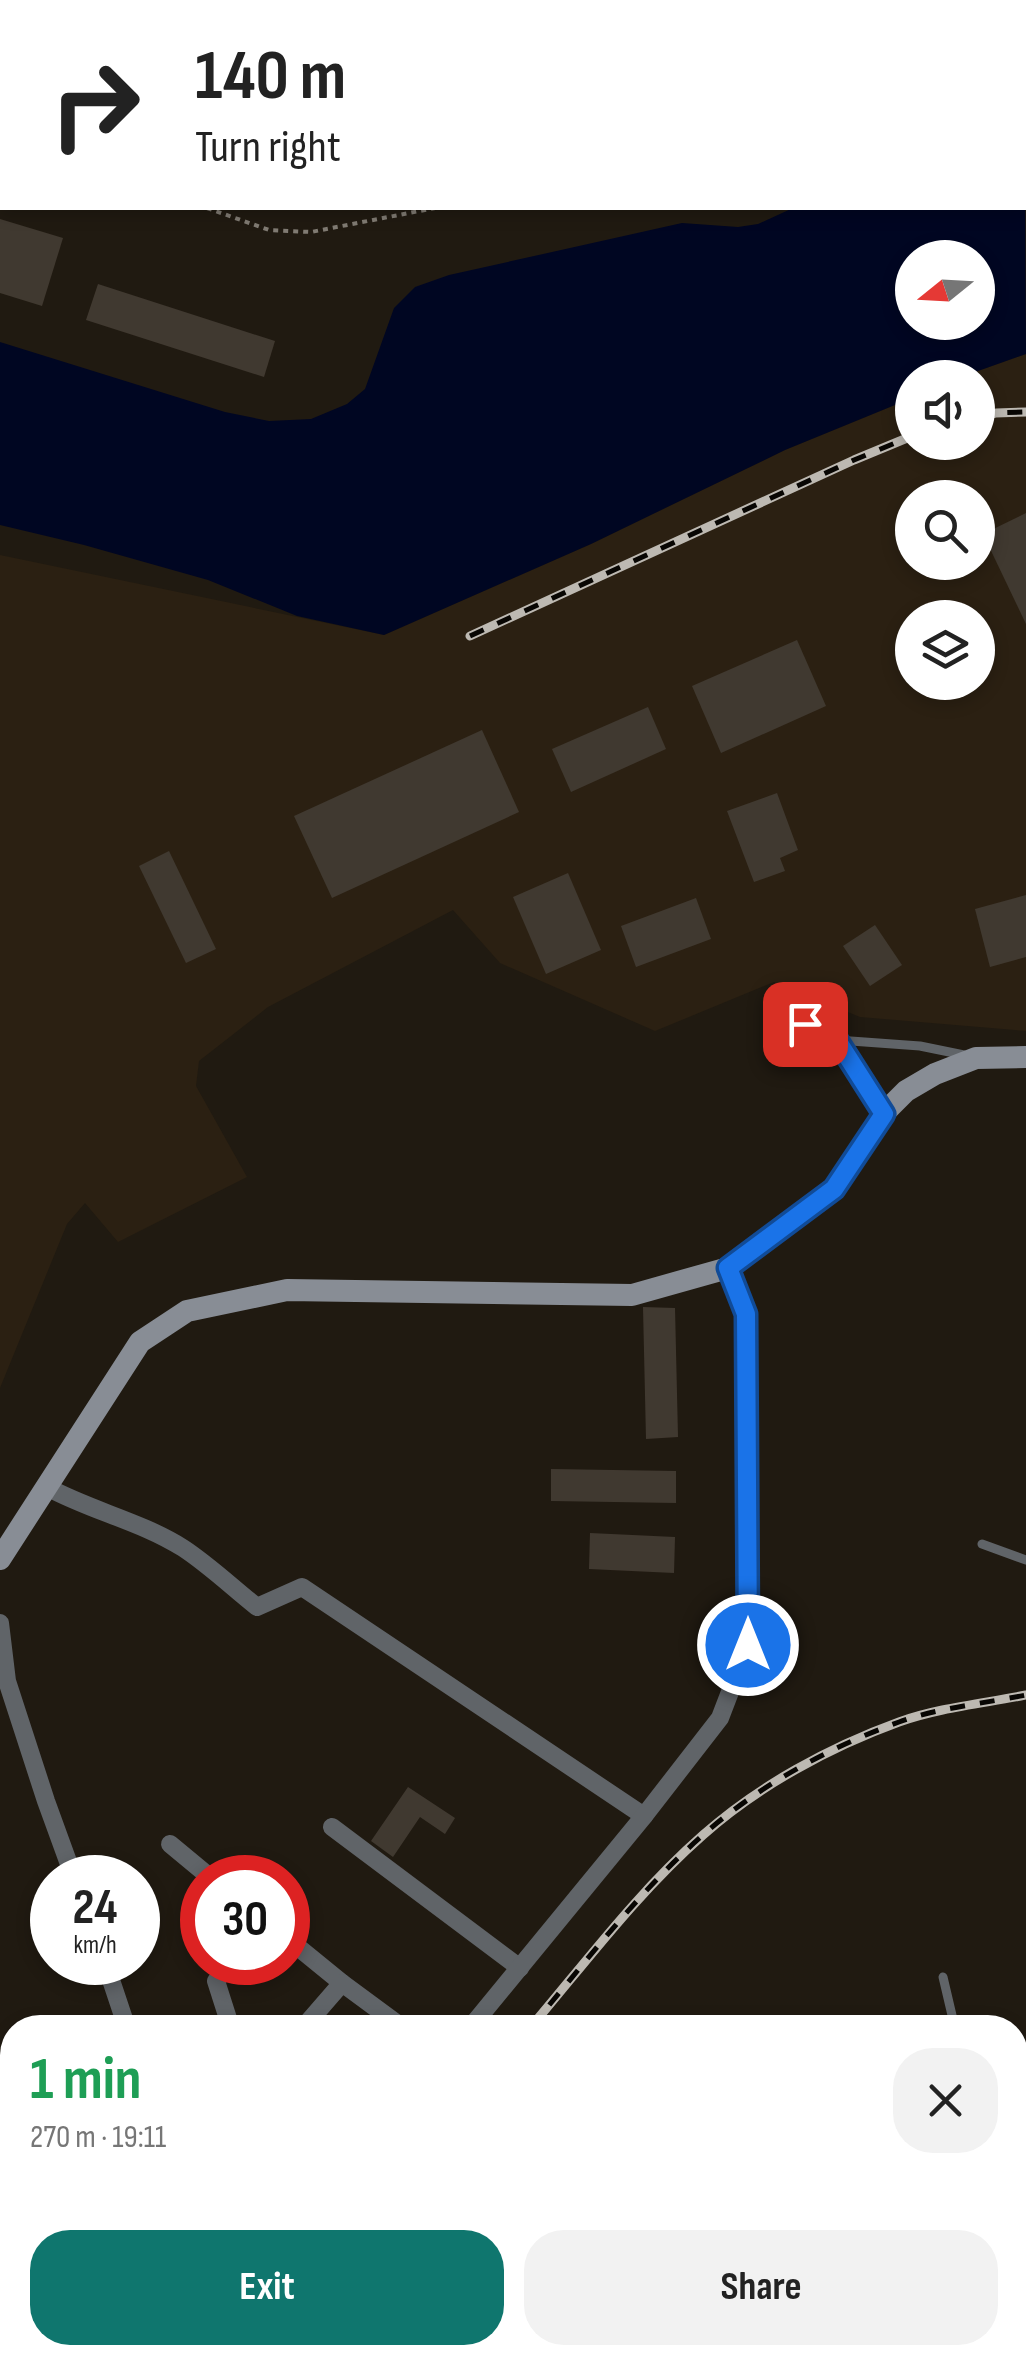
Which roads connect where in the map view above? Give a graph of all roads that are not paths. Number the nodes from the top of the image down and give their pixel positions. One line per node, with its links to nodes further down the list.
1 (772, 1009): 2 (lane)
2 (837, 1040): 4 (lane); 5 (lane)
3 (1026, 1057): 4 (street)
4 (976, 1058): 5 (street)
5 (884, 1114): 6 (street)
6 (728, 1268): 7 (street); 12 (street)
7 (47, 1486): 9 (street); 12 (street)
8 (982, 1544): 10 (lane)
9 (0, 1560)
10 (1026, 1560)
11 (0, 1623): 15 (street)
12 (644, 1816): 18 (street)
13 (332, 1827): 18 (street)
14 (170, 1844): 16 (street)
15 (66, 1855)
16 (183, 1855)
17 (310, 1957): 20 (street)
18 (520, 1968): 27 (street)
19 (943, 1976): 28 (lane)
20 (342, 1983): 25 (street); 26 (street)
21 (113, 1985): 23 (street)
22 (217, 1985): 24 (street)
23 (123, 2015)
24 (227, 2015)
25 (314, 2015)
26 (385, 2015)
27 (481, 2015)
28 (952, 2015)

